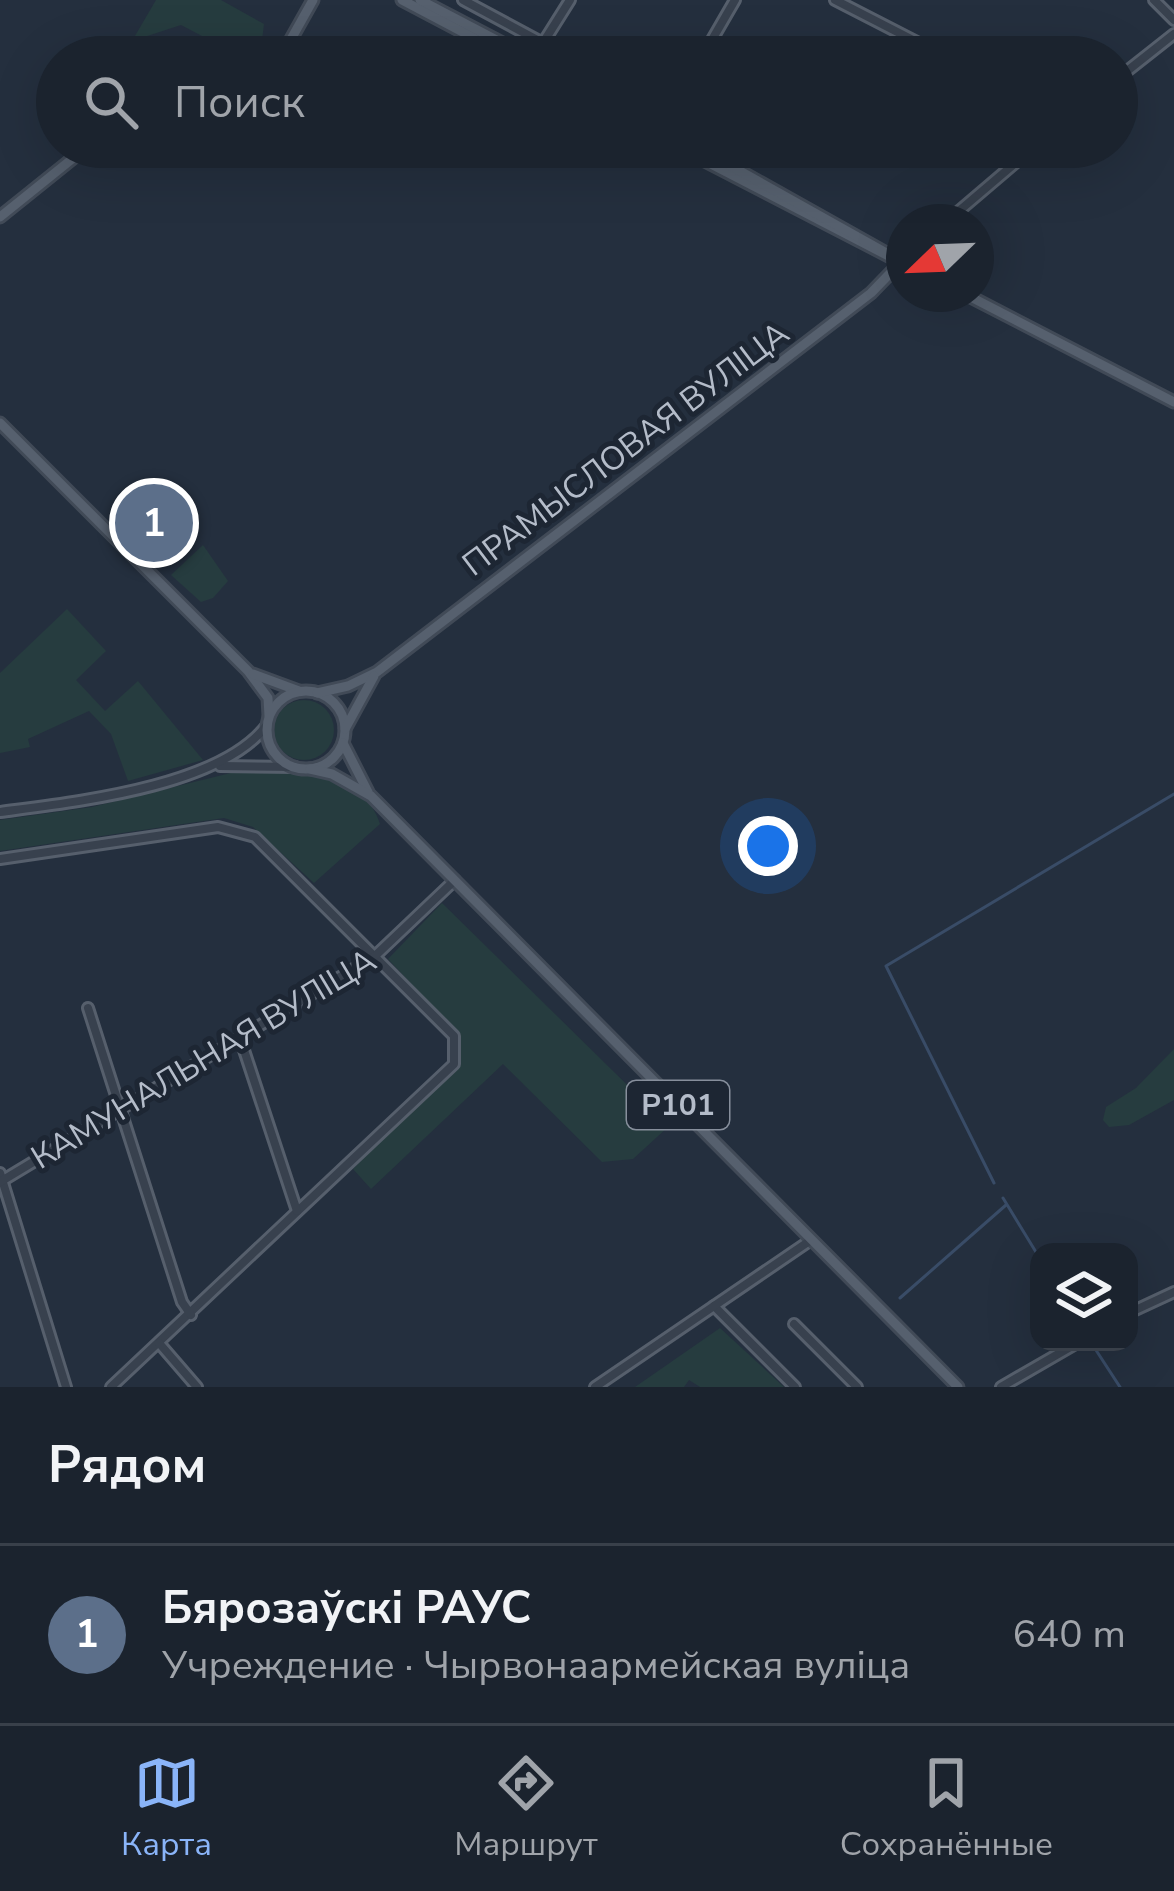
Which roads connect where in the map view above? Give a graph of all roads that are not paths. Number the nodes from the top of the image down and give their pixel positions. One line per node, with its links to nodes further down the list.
1 (313, 0): 11 (main road)
2 (402, 0): 12 (main road)
3 (420, 0): 13 (main road)
4 (463, 0): 14 (street)
5 (570, 0): 15 (street)
6 (735, 0): 16 (street)
7 (835, 0): 17 (street)
8 (1154, 0): 9 (street)
9 (1174, 20)
10 (1174, 34): 18 (street)
11 (293, 36)
12 (470, 36)
13 (489, 36)
14 (530, 36)
15 (547, 36)
16 (715, 36)
17 (905, 36)
18 (1138, 63)
19 (62, 168): 24 (main road)
20 (726, 168): 26 (main road)
21 (727, 168): 25 (main road)
22 (1009, 168): 23 (street)
23 (967, 204)
24 (0, 217)
25 (886, 250)
26 (875, 252): 27 (main road); 29 (main road)
27 (886, 256)
28 (886, 278): 29 (main road, ПРАМЫСЛОВАЯ ВУЛІЦА)
29 (880, 284): 34 (main road, ПРАМЫСЛОВАЯ ВУЛІЦА)
30 (994, 309): 31 (main road)
31 (1174, 402)
32 (0, 423): 33 (main road)
33 (248, 671): 35 (main road); 37 (main road)
34 (376, 672): 36 (main road, ПРАМЫСЛОВАЯ ВУЛІЦА); 38 (main road, ПРАМЫСЛОВАЯ ВУЛІЦА)
35 (301, 691): 36 (main road); 37 (main road)
36 (317, 693): 38 (main road)
37 (268, 720): 40 (street); 41 (main road)
38 (345, 729): 39 (main road)
39 (343, 742): 42 (main road); 43 (main road, Р101)
40 (213, 766): 41 (street); 44 (street)
41 (295, 767): 42 (main road, Р101)
42 (310, 769): 43 (main road, Р101)
43 (371, 796): 46 (main road, Р101)
44 (0, 812)
45 (0, 859): 47 (street)
46 (455, 880): 47 (street, КАМУНАЛЬНАЯ ВУЛІЦА); 53 (main road, Р101)
47 (375, 956): 49 (street, КАМУНАЛЬНАЯ ВУЛІЦА); 52 (street)
48 (88, 1008): 50 (street)
49 (240, 1038): 50 (street, КАМУНАЛЬНАЯ ВУЛІЦА); 52 (street)
50 (122, 1109): 51 (street, КАМУНАЛЬНАЯ ВУЛІЦА); 57 (street)
51 (1, 1179): 61 (street)
52 (297, 1211): 57 (street)
53 (811, 1240): 55 (street); 67 (main road, Р101)
54 (1174, 1292): 56 (street)
55 (714, 1306): 64 (street); 65 (street)
56 (1138, 1309)
57 (191, 1315): 59 (street)
58 (794, 1324): 66 (street)
59 (159, 1342): 62 (street); 63 (street)
60 (1063, 1351): 68 (street)
61 (66, 1387)
62 (111, 1387)
63 (197, 1387)
64 (595, 1387)
65 (795, 1387)
66 (857, 1387)
67 (958, 1387)
68 (1001, 1387)

